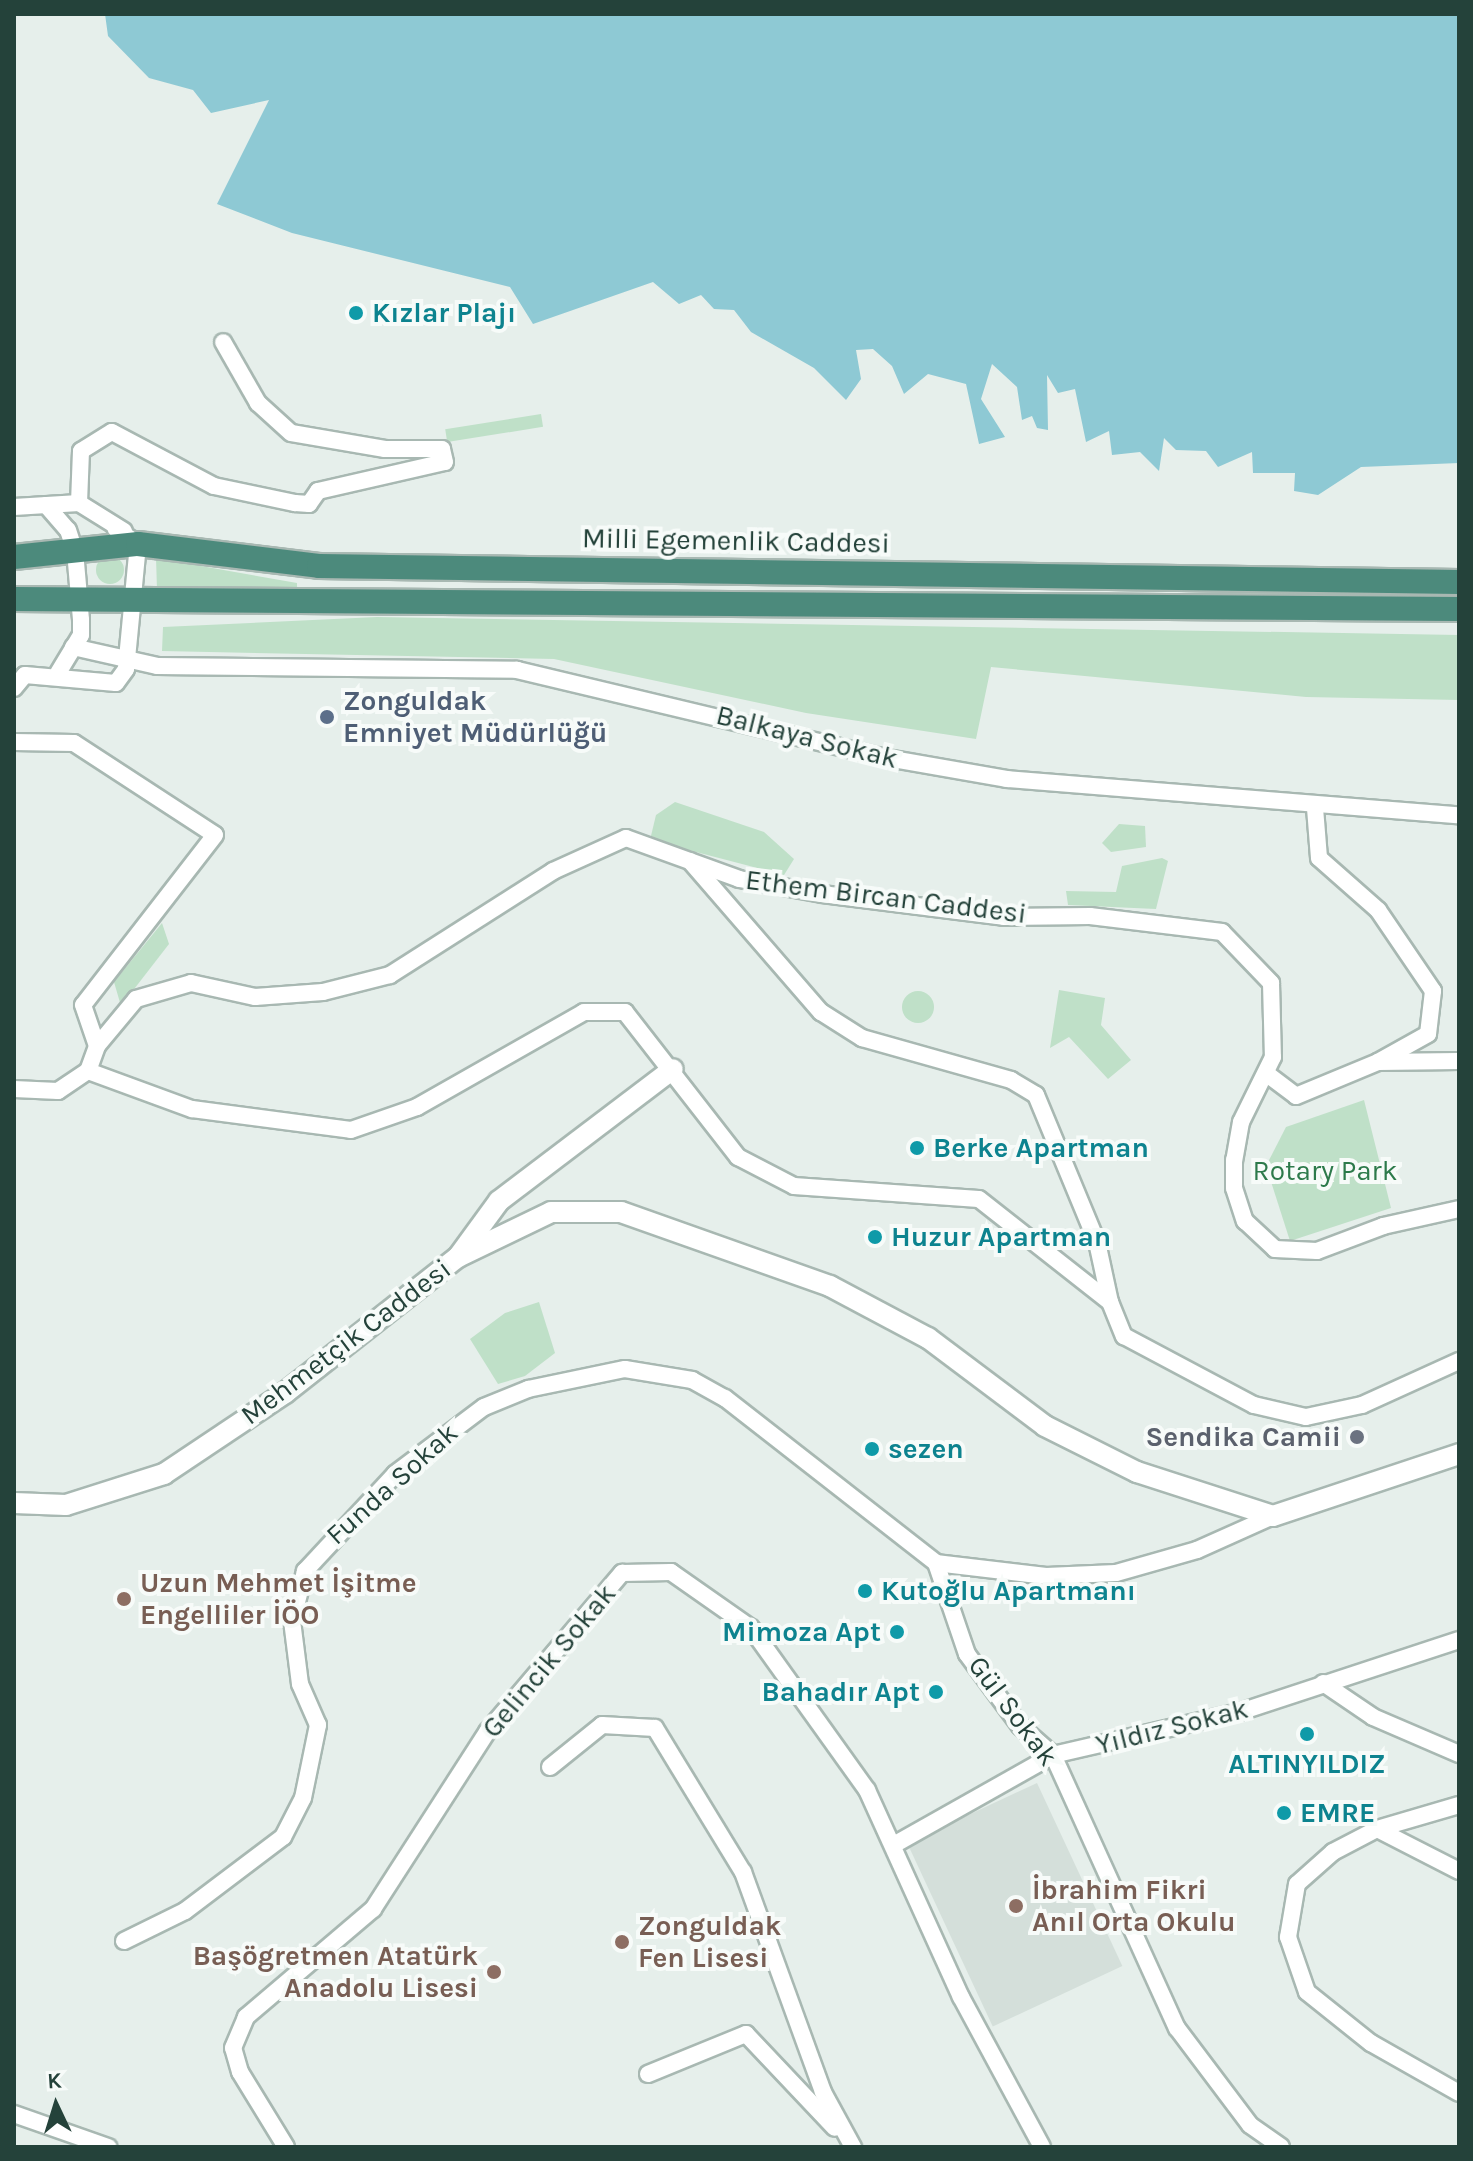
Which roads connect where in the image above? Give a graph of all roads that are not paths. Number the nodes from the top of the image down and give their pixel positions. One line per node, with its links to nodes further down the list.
1 (223, 342): 2 (street)
2 (79, 503): 3 (street); 5 (street)
3 (46, 505): 4 (street); 8 (street)
4 (14, 507)
5 (116, 529): 6 (street); 7 (street)
6 (138, 544): 7 (highway, Milli Egemenlik Caddesi); 8 (highway, Milli Egemenlik Caddesi); 13 (street)
7 (181, 546): 10 (highway, Milli Egemenlik Caddesi)
8 (75, 551): 9 (highway, Milli Egemenlik Caddesi); 12 (street)
9 (14, 557)
10 (1459, 582)
11 (14, 599): 12 (highway)
12 (79, 600): 13 (highway); 15 (street)
13 (136, 601): 14 (highway); 16 (street)
14 (1459, 609)
15 (73, 647): 16 (street); 17 (street)
16 (132, 656): 17 (street); 20 (street, Balkaya Sokak)
17 (58, 673): 18 (street)
18 (17, 676)
19 (14, 742): 23 (street)
20 (1315, 808): 21 (street, Balkaya Sokak); 25 (street)
21 (1459, 815)
22 (689, 860): 23 (street, Ethem Bircan Caddesi); 28 (street, Ethem Bircan Caddesi); 32 (street)
23 (97, 1046): 27 (street, Ethem Bircan Caddesi)
24 (1459, 1061): 25 (street)
25 (1378, 1062): 28 (street)
26 (673, 1069): 27 (street); 31 (street, Mehmetçik Caddesi); 32 (street)
27 (88, 1071): 29 (street)
28 (1267, 1074): 30 (street)
29 (14, 1089)
30 (1459, 1209)
31 (458, 1257): 35 (street, Mehmetçik Caddesi); 36 (street)
32 (1110, 1302): 33 (street)
33 (1459, 1361)
34 (1459, 1454): 36 (street)
35 (14, 1503)
36 (1273, 1516): 37 (street)
37 (936, 1563): 41 (street, Gül Sokak); 47 (street, Funda Sokak)
38 (1459, 1640): 39 (street, Yıldız Sokak)
39 (1323, 1683): 40 (street); 41 (street, Yıldız Sokak)
40 (1459, 1754)
41 (1053, 1755): 45 (street, Yıldız Sokak); 55 (street, Gül Sokak)
42 (550, 1767): 51 (street)
43 (1459, 1805): 44 (street)
44 (1377, 1829): 46 (street); 49 (street)
45 (897, 1843): 53 (street, Gelincik Sokak); 54 (street, Gelincik Sokak)
46 (1459, 1871)
47 (124, 1941)
48 (648, 2074): 51 (street)
49 (1459, 2093)
50 (14, 2114): 52 (street)
51 (852, 2145)
52 (108, 2147)
53 (286, 2147)
54 (1042, 2147)
55 (1281, 2147)

